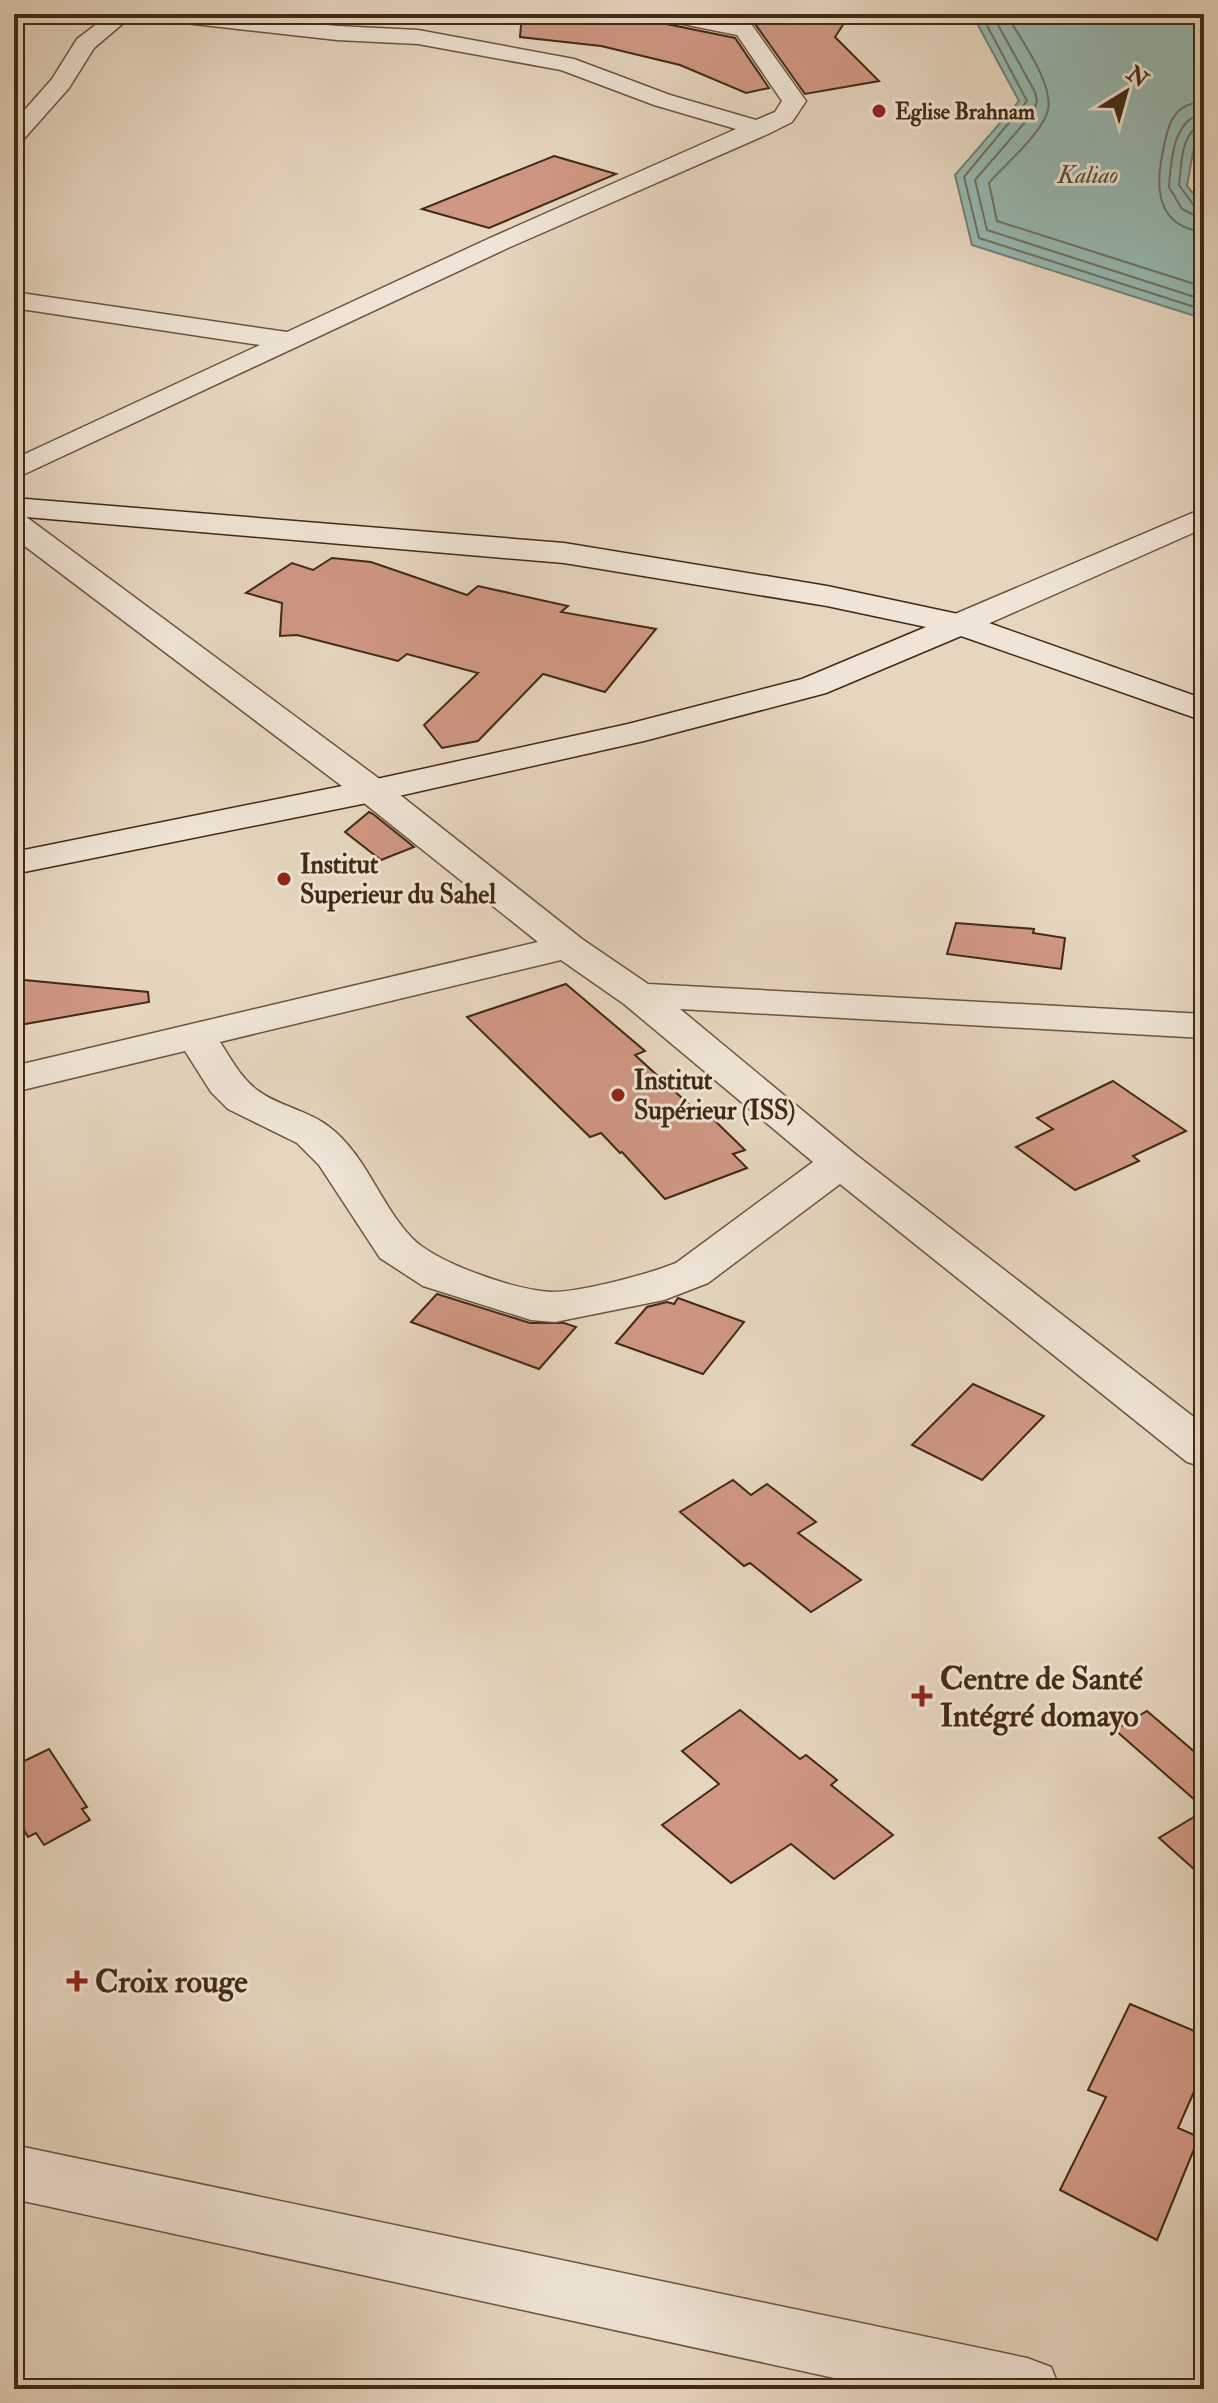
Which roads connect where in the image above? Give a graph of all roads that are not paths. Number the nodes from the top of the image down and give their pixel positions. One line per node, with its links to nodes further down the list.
1 (123, 14): 6 (street)
2 (158, 14): 5 (street)
3 (666, 14): 4 (street)
4 (739, 22): 5 (street)
5 (760, 129): 8 (street)
6 (14, 136)
7 (14, 300): 8 (street)
8 (292, 341): 9 (street)
9 (14, 470)
10 (14, 507): 13 (street)
11 (1204, 517): 13 (street)
12 (14, 523): 15 (street)
13 (960, 624): 14 (street); 15 (street)
14 (1204, 711)
15 (372, 791): 16 (street); 17 (street)
16 (14, 863)
17 (568, 947): 18 (street); 20 (street)
18 (638, 995): 19 (street); 22 (street)
19 (1204, 1026)
20 (195, 1035): 21 (street); 22 (street)
21 (14, 1079)
22 (840, 1163): 23 (street)
23 (1204, 1450)
24 (14, 2172): 25 (street)
25 (1027, 2389)

